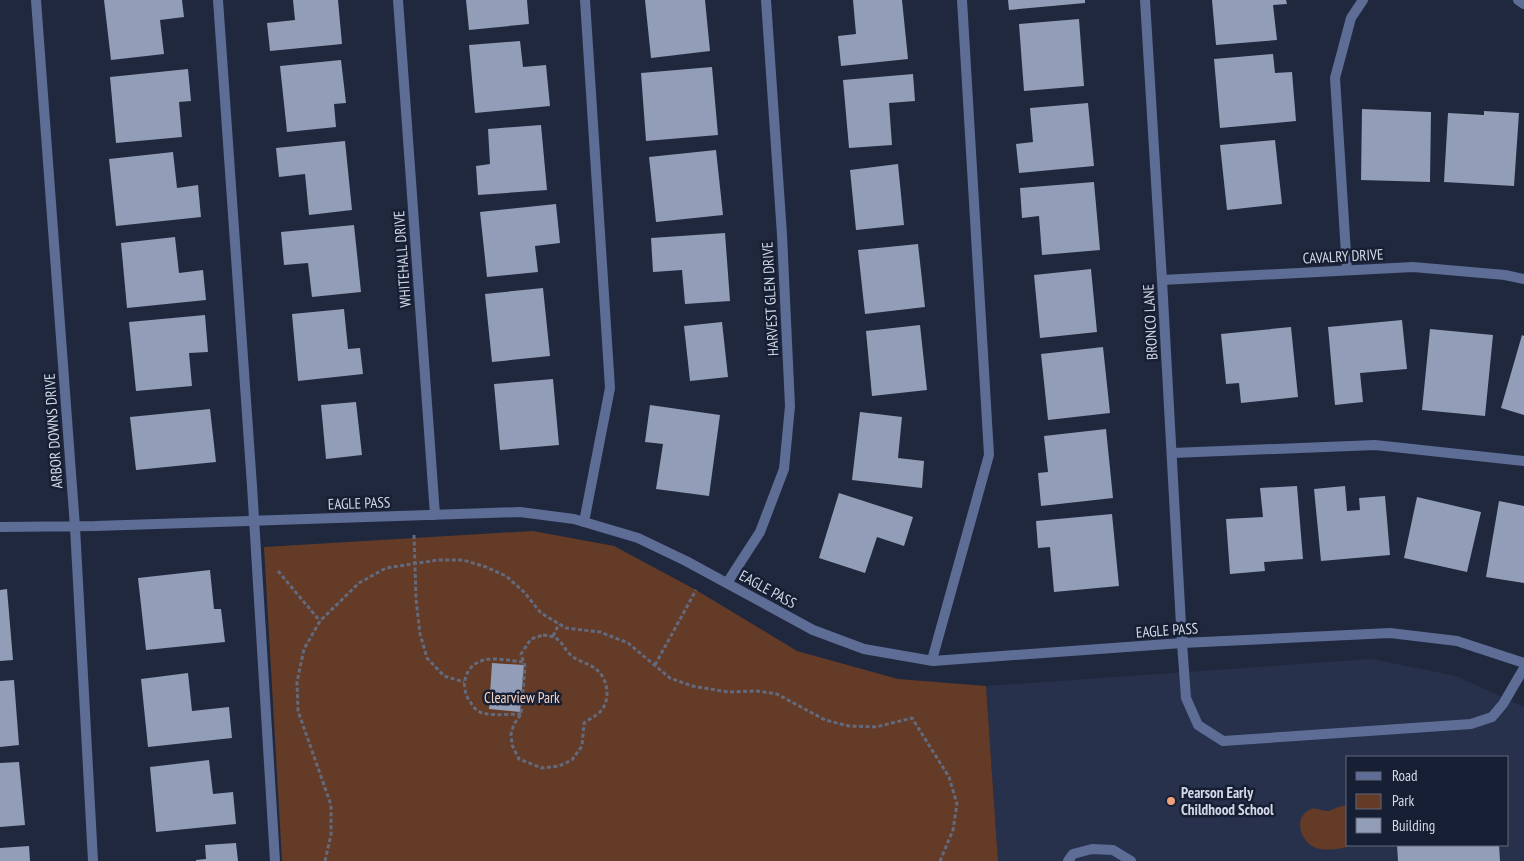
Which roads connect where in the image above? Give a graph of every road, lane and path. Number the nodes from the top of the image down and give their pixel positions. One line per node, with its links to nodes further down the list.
1 (36, 0): 20 (street, ARBOR DOWNS DRIVE)
2 (218, 0): 17 (street)
3 (398, 0): 16 (street, WHITEHALL DRIVE)
4 (585, 0): 18 (street)
5 (766, 0): 24 (street, HARVEST GLEN DRIVE)
6 (962, 0): 30 (street)
7 (1145, 0): 13 (street, BRONCO LANE)
8 (1363, 0): 11 (street)
9 (1518, 0): 10 (street)
10 (1524, 4)
11 (1347, 270): 12 (street, CAVALRY DRIVE); 13 (street, CAVALRY DRIVE)
12 (1524, 279)
13 (1162, 280): 14 (street, BRONCO LANE)
14 (1172, 453): 15 (street); 29 (street, BRONCO LANE)
15 (1524, 460)
16 (435, 515): 17 (street, EAGLE PASS); 18 (street, EAGLE PASS)
17 (254, 521): 20 (street, EAGLE PASS); 38 (street)
18 (584, 522): 24 (street, EAGLE PASS)
19 (0, 527): 20 (street, EAGLE PASS)
20 (75, 527): 37 (street, ARBOR DOWNS DRIVE)
21 (414, 535): 22 (path)
22 (416, 562): 26 (path); 27 (path); 35 (path)
23 (276, 568): 26 (path)
24 (727, 583): 30 (street, EAGLE PASS)
25 (696, 590): 33 (path)
26 (320, 621): 39 (path)
27 (559, 624): 28 (path); 33 (path)
28 (553, 636): 31 (path); 36 (path)
29 (1182, 644): 30 (street, EAGLE PASS); 32 (street, EAGLE PASS); 34 (street, BRONCO LANE)
30 (932, 660)
31 (523, 662): 35 (path); 36 (path)
32 (1524, 662)
33 (655, 665): 40 (path)
34 (1524, 668)
35 (464, 682): 36 (path)
36 (521, 714)
37 (93, 861)
38 (274, 861)
39 (325, 861)
40 (940, 861)
41 (1068, 861): 42 (street)
42 (1131, 861)

